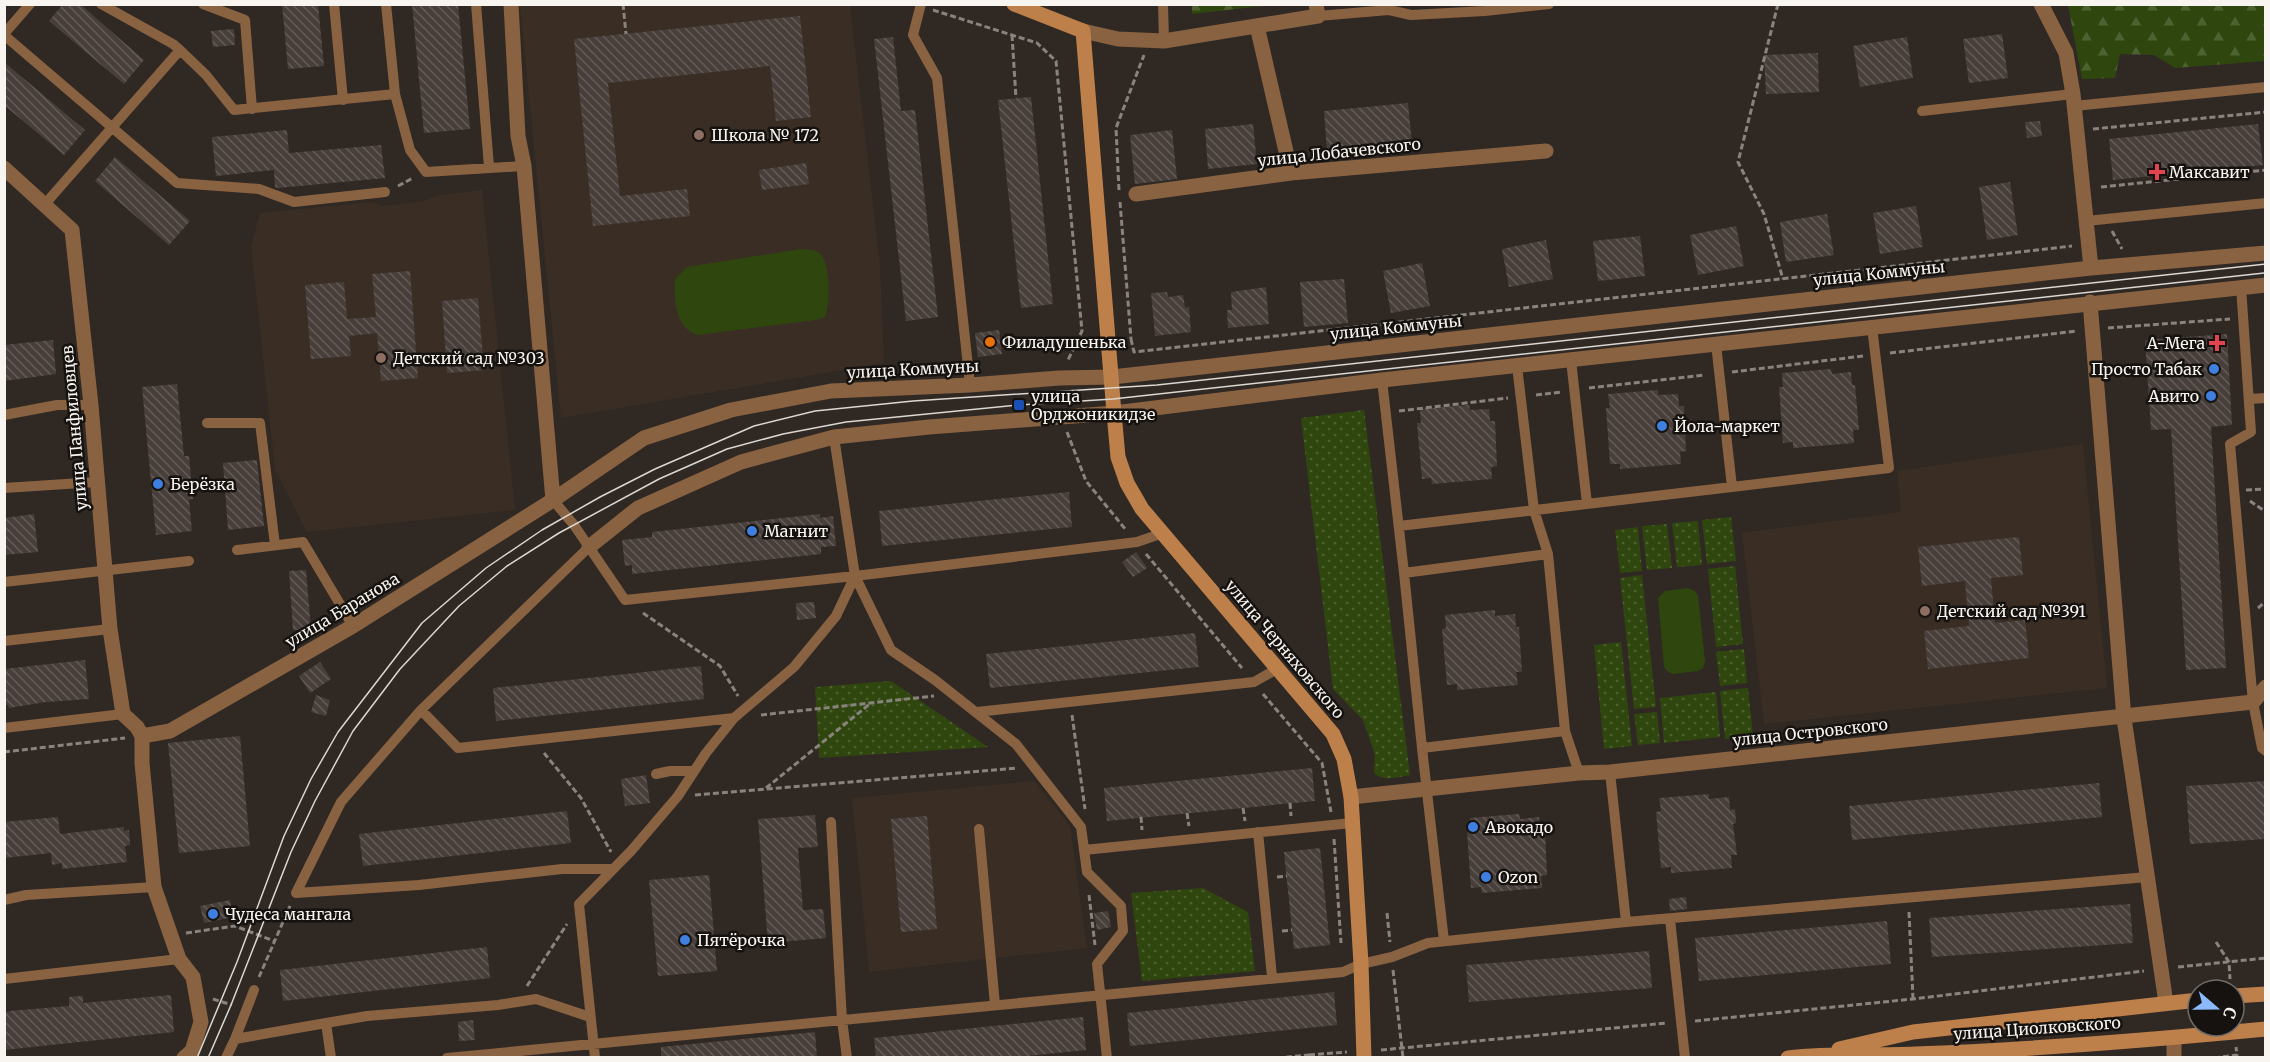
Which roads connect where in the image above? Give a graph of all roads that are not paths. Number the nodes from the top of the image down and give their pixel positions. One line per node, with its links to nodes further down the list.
1 (30, 4): 16 (lane)
2 (101, 4): 18 (lane)
3 (203, 4): 23 (lane)
4 (334, 4): 21 (lane)
5 (386, 4): 20 (lane)
6 (476, 4): 28 (lane)
7 (511, 4): 27 (street)
8 (921, 4): 47 (lane)
9 (1014, 4): 15 (street)
10 (1163, 4): 17 (lane)
11 (1549, 4): 13 (lane)
12 (2041, 4): 22 (street)
13 (1317, 10): 14 (street)
14 (1257, 26): 17 (street); 29 (street)
15 (1083, 31): 17 (street); 45 (street)
16 (4, 34): 25 (lane)
17 (1164, 40)
18 (180, 50): 23 (lane); 25 (lane)
19 (2265, 87): 22 (lane)
20 (395, 94): 21 (lane); 28 (lane)
21 (343, 100): 23 (lane)
22 (2073, 100): 24 (lane); 35 (street)
23 (252, 109)
24 (1922, 111)
25 (112, 127): 31 (lane); 34 (lane)
26 (1546, 151): 29 (street, улица Лобачевского)
27 (524, 166): 28 (lane); 58 (street)
28 (489, 167)
29 (1291, 173): 32 (street, улица Лобачевского)
30 (7, 176): 34 (street, улица Панфиловцев)
31 (385, 192)
32 (1136, 194)
33 (2265, 203): 35 (lane)
34 (45, 204): 50 (street, улица Панфиловцев)
35 (2086, 221): 37 (street)
36 (2265, 253): 37 (street, улица Коммуны)
37 (2091, 268): 45 (street, улица Коммуны)
38 (2265, 285): 39 (street)
39 (2241, 287): 40 (street); 49 (lane)
40 (2090, 302): 41 (street); 82 (street)
41 (1872, 327): 42 (street); 56 (lane)
42 (1716, 344): 43 (street); 56 (lane)
43 (1571, 360): 44 (street); 59 (lane)
44 (1517, 366): 46 (street); 60 (lane)
45 (1112, 377): 47 (street, улица Коммуны); 51 (street)
46 (1382, 380): 51 (street); 61 (lane)
47 (970, 385): 58 (street, улица Коммуны)
48 (2265, 398): 49 (lane)
49 (2249, 399): 77 (lane)
50 (91, 405): 52 (lane); 55 (street, улица Панфиловцев)
51 (1114, 406): 54 (street); 62 (street, улица Черняховского)
52 (4, 415)
53 (207, 423): 63 (lane)
54 (834, 437): 64 (street); 70 (lane)
55 (97, 482): 57 (lane); 68 (street, улица Панфиловцев)
56 (1732, 487): 59 (lane)
57 (4, 488)
58 (553, 500): 64 (lane); 72 (street, улица Баранова)
59 (1587, 504): 60 (lane)
60 (1534, 510): 61 (lane); 66 (lane)
61 (1399, 526): 69 (lane)
62 (1163, 533): 70 (lane); 75 (street, улица Черняховского)
63 (275, 545): 65 (lane); 72 (lane)
64 (589, 547): 70 (lane); 78 (lane)
65 (237, 550)
66 (1548, 554): 69 (lane); 84 (lane)
67 (189, 561): 68 (lane)
68 (104, 570): 71 (lane); 73 (street, улица Панфиловцев)
69 (1404, 573): 86 (lane)
70 (855, 576): 79 (lane); 81 (lane)
71 (4, 582)
72 (353, 626): 85 (street, улица Баранова)
73 (110, 629): 74 (lane); 80 (street, улица Панфиловцев)
74 (4, 641)
75 (1276, 669): 79 (lane); 93 (street, улица Черняховского)
76 (2265, 687): 77 (street)
77 (2253, 702): 82 (street, улица Островского); 87 (lane)
78 (422, 710): 81 (lane); 99 (lane)
79 (977, 712): 98 (lane)
80 (123, 714): 83 (lane); 85 (street)
81 (734, 718): 88 (lane)
82 (2124, 718): 89 (street, улица Островского); 100 (street)
83 (4, 728)
84 (1565, 731): 86 (lane); 90 (lane)
85 (142, 736): 101 (street)
86 (1422, 748): 92 (lane)
87 (2265, 751)
88 (694, 771): 91 (lane); 99 (lane)
89 (1611, 772): 90 (street, улица Островского); 104 (lane)
90 (1579, 773): 92 (street, улица Островского)
91 (656, 774)
92 (1426, 789): 93 (street, улица Островского); 105 (lane)
93 (1351, 796): 95 (street, улица Черняховского)
94 (831, 822): 118 (lane)
95 (1352, 823): 97 (lane); 107 (street, улица Черняховского)
96 (979, 829): 116 (lane)
97 (1258, 832): 98 (lane); 108 (lane)
98 (1084, 850): 111 (lane)
99 (615, 867): 117 (lane)
100 (2147, 877): 103 (lane); 115 (street)
101 (154, 887): 102 (lane); 106 (street)
102 (4, 900)
103 (1670, 919): 104 (lane); 134 (lane)
104 (1626, 921): 105 (lane)
105 (1444, 941): 107 (lane)
106 (178, 959): 109 (lane); 127 (street)
107 (1361, 964): 108 (lane); 124 (street, улица Черняховского)
108 (1272, 978): 111 (lane)
109 (4, 979)
110 (254, 990): 122 (lane)
111 (1099, 994): 116 (lane); 133 (lane)
112 (2265, 994): 113 (street)
113 (2246, 995)
114 (2186, 1001): 115 (street, улица Циолковского)
115 (2166, 1003): 125 (street, улица Циолковского)
116 (995, 1005): 118 (lane)
117 (590, 1017): 119 (lane); 123 (lane)
118 (842, 1020): 123 (lane); 132 (lane)
119 (326, 1023): 122 (lane); 129 (lane)
120 (2265, 1029): 121 (street, улица Циолковского)
121 (2174, 1038): 126 (street, улица Циолковского); 136 (street)
122 (235, 1039): 128 (lane)
123 (594, 1044): 130 (lane); 131 (lane)
124 (1364, 1055)
125 (1810, 1055): 126 (street, улица Циолковского); 135 (street, улица Циолковского)
126 (1915, 1056)
127 (184, 1058)
128 (226, 1058)
129 (332, 1058)
130 (447, 1058)
131 (595, 1058)
132 (847, 1058)
133 (1107, 1058)
134 (1685, 1058)
135 (1788, 1058)
136 (2174, 1058)

